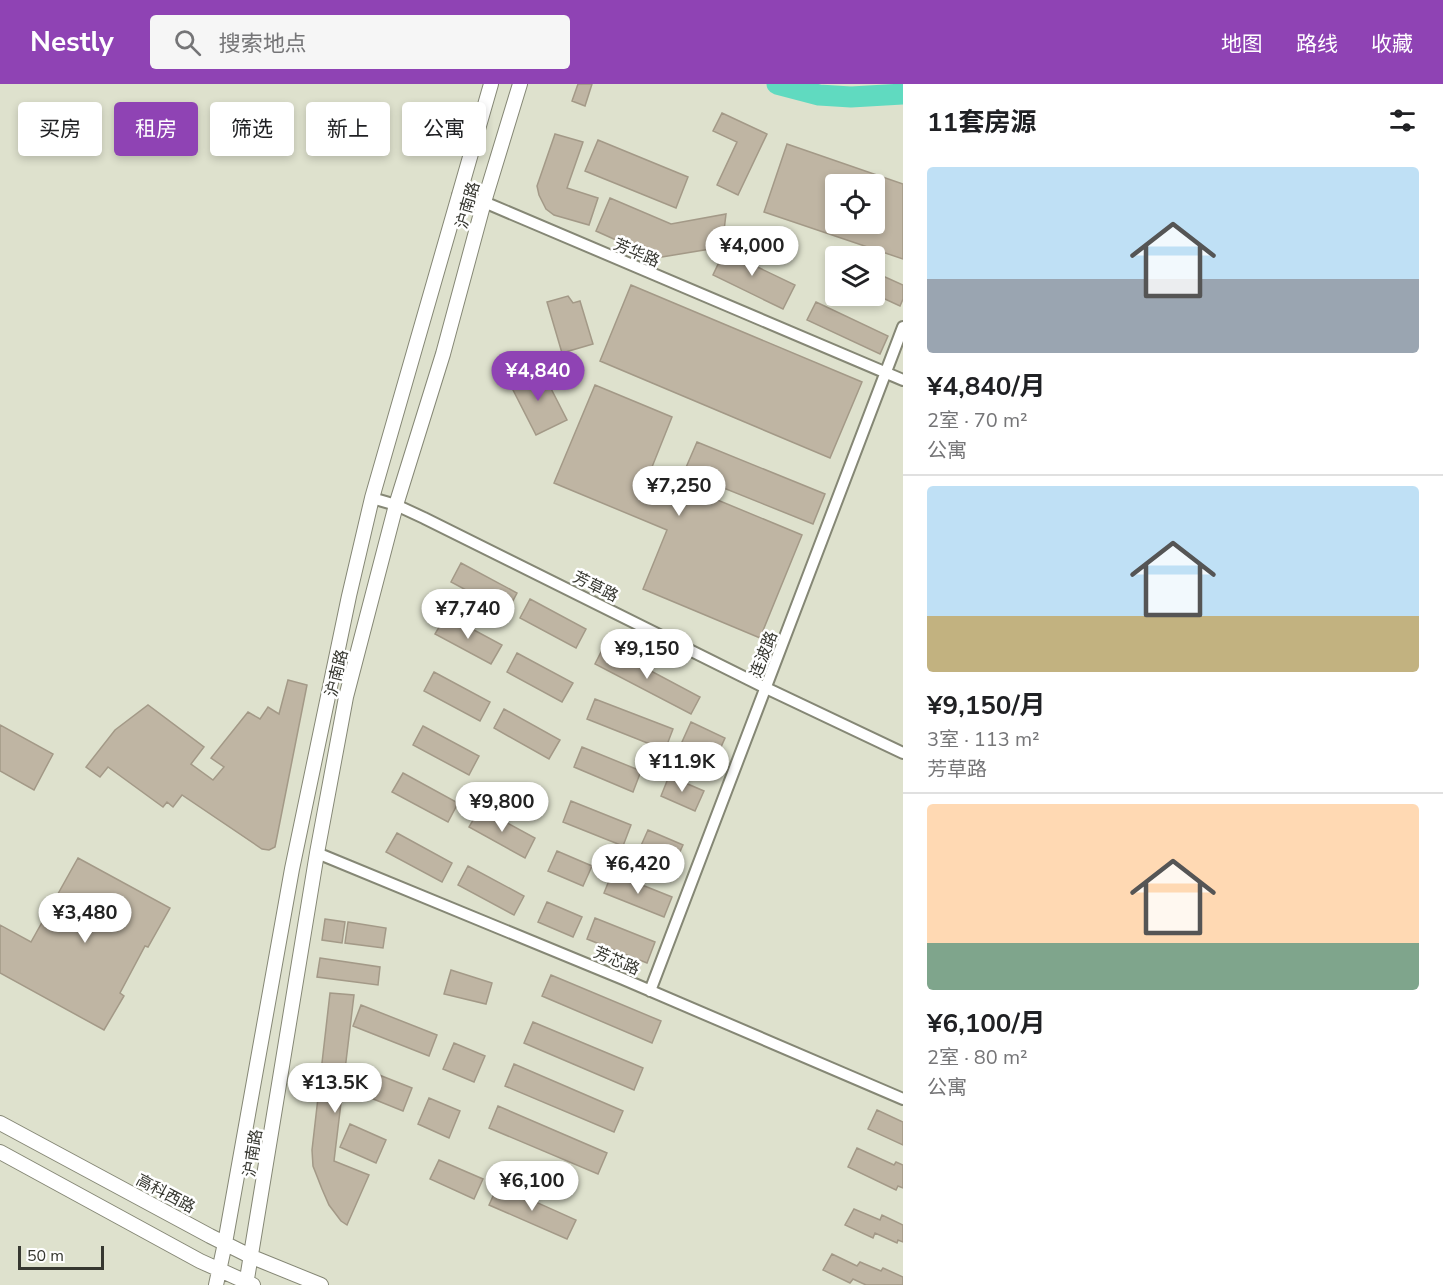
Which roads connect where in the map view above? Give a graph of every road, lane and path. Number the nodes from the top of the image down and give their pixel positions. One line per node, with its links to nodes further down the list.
1 (491, 84): 3 (main road, 沪南路)
2 (520, 84): 4 (main road, 沪南路)
3 (458, 195): 4 (street, 芳华路); 8 (main road, 沪南路)
4 (484, 202): 6 (street, 芳华路); 9 (main road, 沪南路)
5 (903, 327): 6 (street, 连波路)
6 (885, 373): 7 (street, 芳华路); 10 (street, 连波路)
7 (903, 380)
8 (372, 498): 9 (street, 芳草路); 17 (main road, 沪南路)
9 (396, 505): 10 (street, 芳草路); 12 (main road, 沪南路)
10 (766, 688): 11 (street, 芳草路); 13 (street, 连波路)
11 (903, 753)
12 (317, 853): 13 (street, 芳芯路); 18 (main road, 沪南路)
13 (650, 991): 14 (street, 芳芯路)
14 (903, 1099)
15 (0, 1123): 17 (main road, 高科西路)
16 (0, 1152): 19 (main road)
17 (225, 1244): 18 (main road, 高科西路); 19 (main road, 沪南路)
18 (252, 1257): 20 (main road, 沪南路); 22 (main road, 高科西路)
19 (220, 1269): 20 (main road); 21 (main road, 沪南路)
20 (249, 1284)
21 (216, 1285)
22 (321, 1285)

